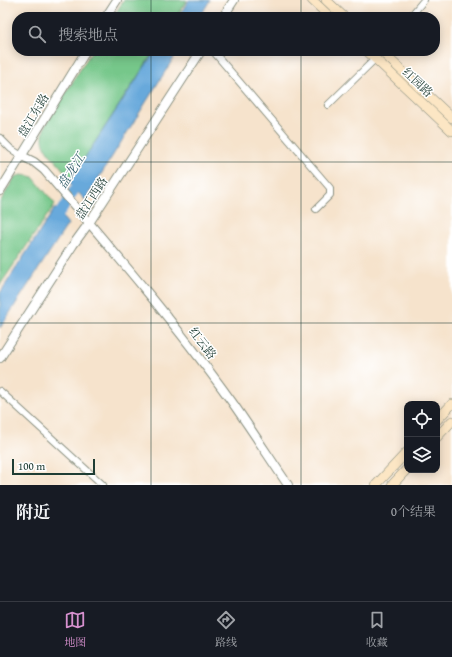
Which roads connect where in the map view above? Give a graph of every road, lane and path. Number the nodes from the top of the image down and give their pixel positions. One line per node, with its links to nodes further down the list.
1 (117, 0): 6 (street)
2 (234, 0): 7 (street)
3 (312, 0): 8 (main road)
4 (326, 0): 9 (main road)
5 (424, 0): 10 (street)
6 (109, 12)
7 (226, 12)
8 (325, 12)
9 (339, 12)
10 (414, 12)
11 (83, 56): 21 (street, 盘江东路)
12 (198, 56): 24 (street, 盘江西路)
13 (217, 56): 23 (street)
14 (377, 56): 17 (street)
15 (379, 56): 18 (main road, 红园路)
16 (379, 56): 19 (main road, 红园路)
17 (328, 105)
18 (452, 118)
19 (452, 131)
20 (0, 138): 21 (street)
21 (22, 156): 22 (street, 盘江东路); 24 (street, 红云路)
22 (0, 191)
23 (316, 209)
24 (90, 223): 25 (street, 盘江西路); 34 (street, 红云路)
25 (0, 358)
26 (0, 391): 33 (street)
27 (452, 404): 28 (main road)
28 (440, 417)
29 (452, 421): 30 (main road)
30 (440, 434)
31 (404, 455): 35 (main road)
32 (404, 472): 36 (main road)
33 (103, 485)
34 (288, 485)
35 (376, 485)
36 (392, 485)

